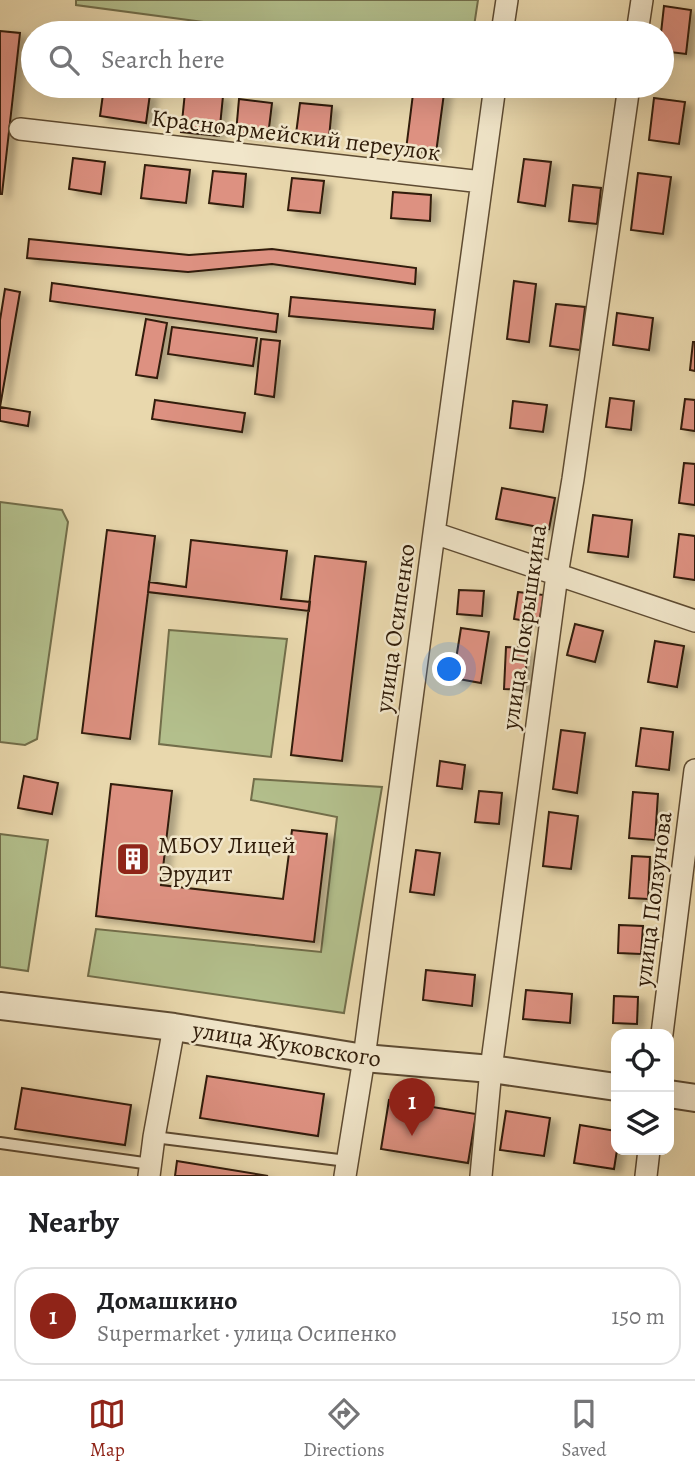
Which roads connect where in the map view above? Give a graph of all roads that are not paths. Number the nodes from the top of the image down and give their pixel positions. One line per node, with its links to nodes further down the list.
1 (507, 0): 3 (street)
2 (642, 0): 4 (street)
3 (504, 21)
4 (639, 21)
5 (493, 98): 8 (street, улица Осипенко)
6 (627, 98): 10 (street, улица Покрышкина)
7 (20, 129): 8 (street, Красноармейский переулок)
8 (482, 182): 9 (street, улица Осипенко)
9 (433, 533): 10 (street); 16 (street, улица Осипенко)
10 (557, 575): 11 (street); 17 (street, улица Покрышкина)
11 (695, 621)
12 (695, 770): 15 (street, улица Ползунова)
13 (0, 1006): 14 (street, улица Жуковского)
14 (174, 1027): 16 (street, улица Жуковского); 21 (street)
15 (663, 1029)
16 (364, 1058): 17 (street, улица Жуковского); 24 (street, улица Осипенко)
17 (491, 1069): 18 (street, улица Жуковского); 26 (street, улица Покрышкина)
18 (611, 1086)
19 (674, 1095): 20 (street)
20 (695, 1098)
21 (154, 1137): 24 (lane); 25 (street)
22 (0, 1143): 25 (lane)
23 (648, 1155): 27 (street)
24 (346, 1169)
25 (150, 1170)
26 (481, 1176)
27 (646, 1176)

